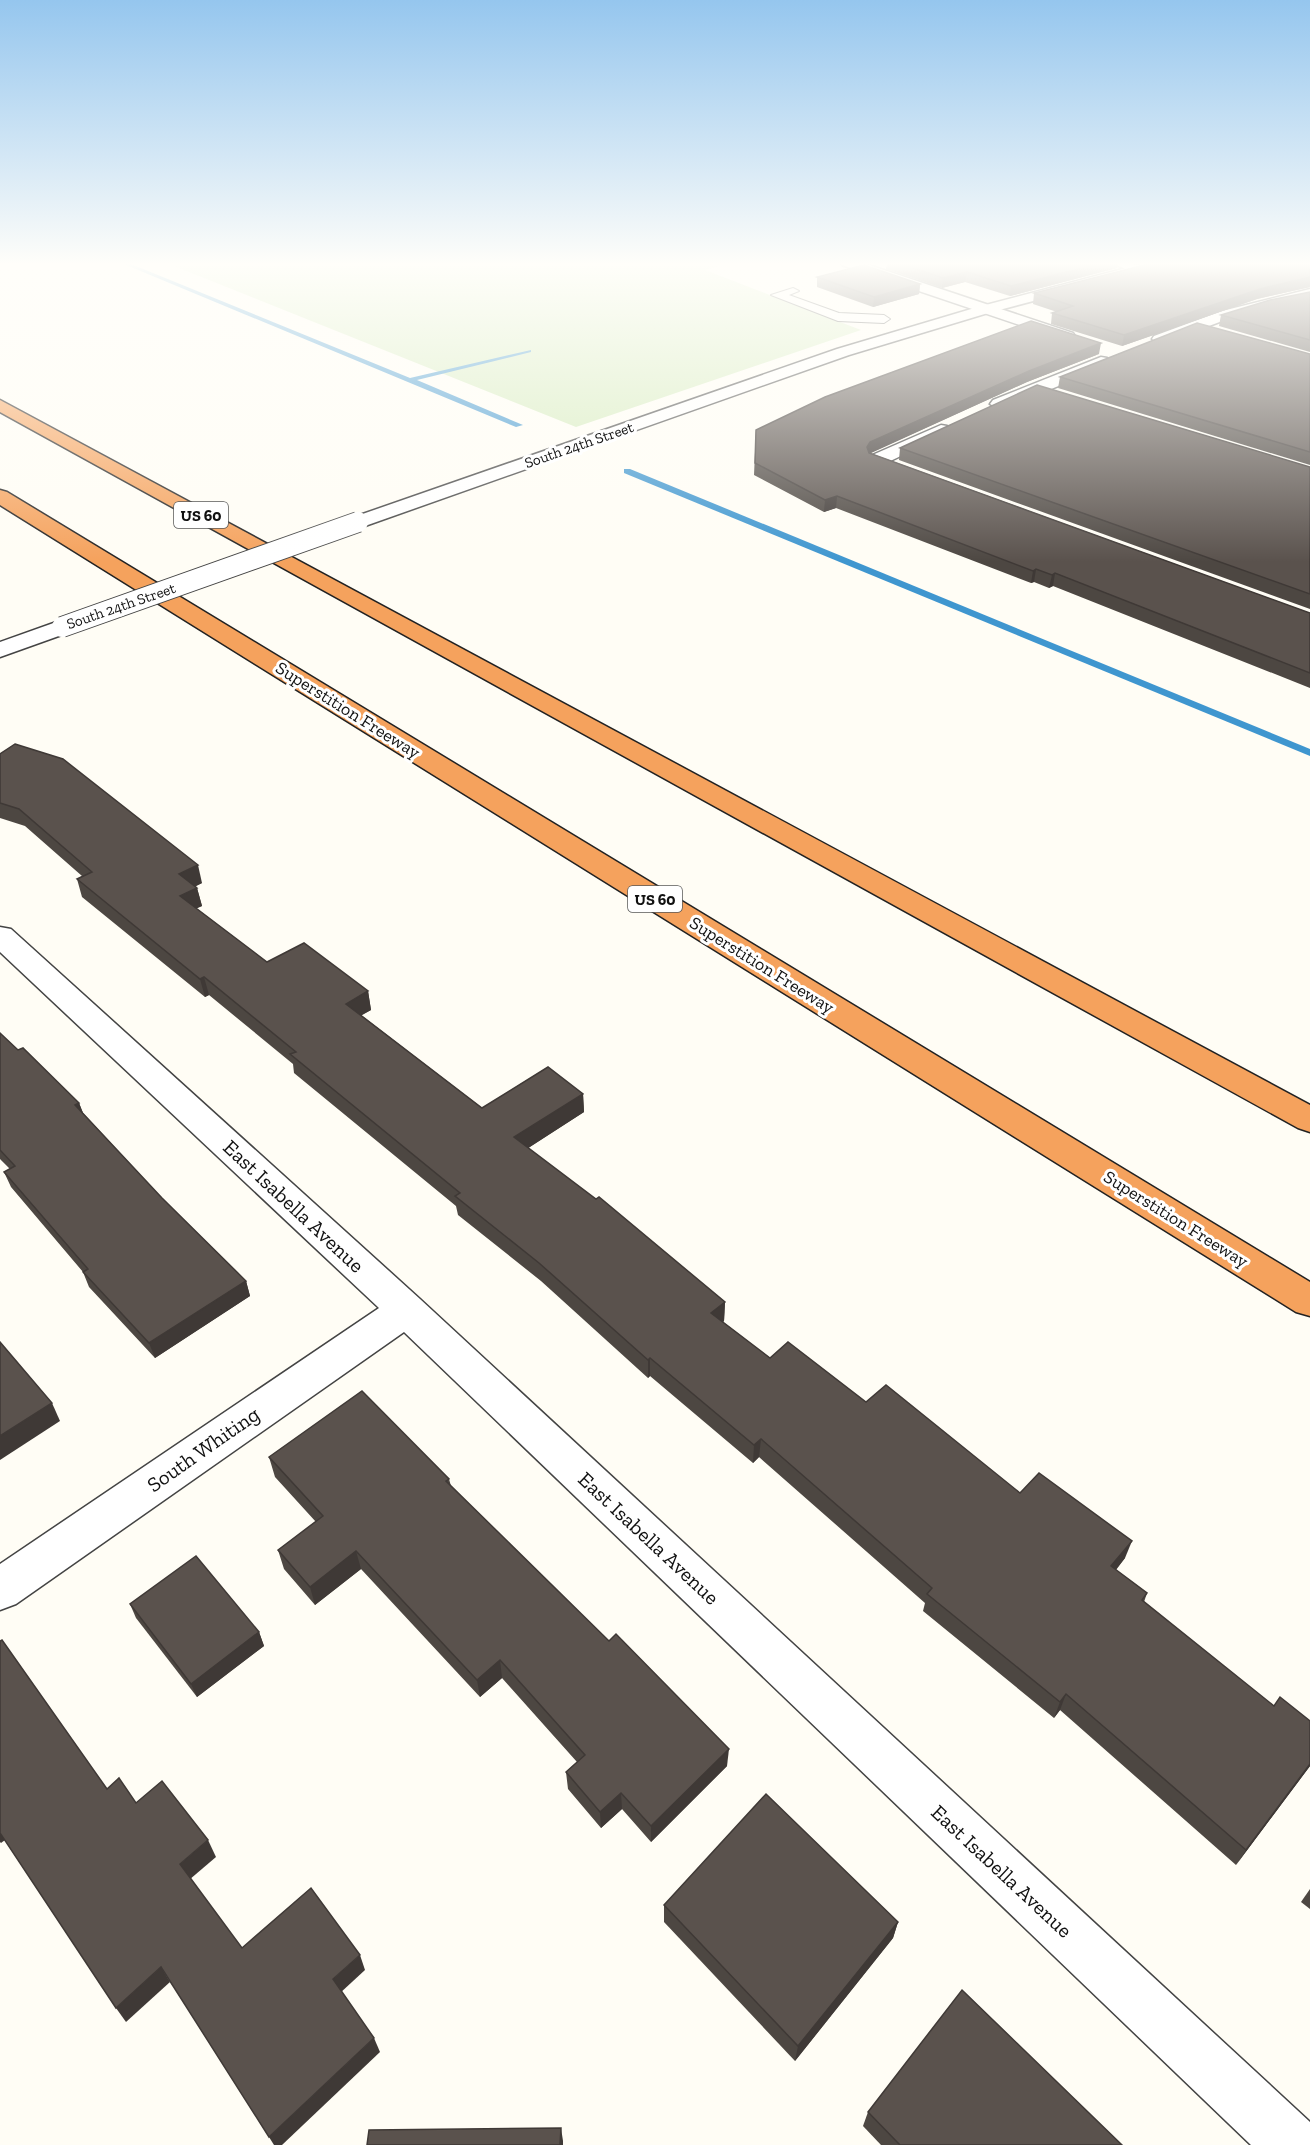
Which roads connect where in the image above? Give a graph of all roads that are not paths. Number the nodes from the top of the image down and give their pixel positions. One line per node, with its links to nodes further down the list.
1 (814, 362): 10 (street, South 24th Street, bridge)
2 (1089, 362): 3 (street)
3 (1034, 388): 4 (street); 6 (street)
4 (1067, 398)
5 (0, 405): 12 (highway, US 60)
6 (984, 411)
7 (952, 425): 8 (street)
8 (899, 468)
9 (0, 496): 13 (highway, Superstition Freeway / US 60)
10 (0, 650)
11 (0, 936): 14 (street, East Isabella Avenue)
12 (1310, 1120)
13 (1310, 1301)
14 (406, 1310): 15 (street, South Whiting); 16 (street, East Isabella Avenue)
15 (0, 1589)
16 (1293, 2145)

